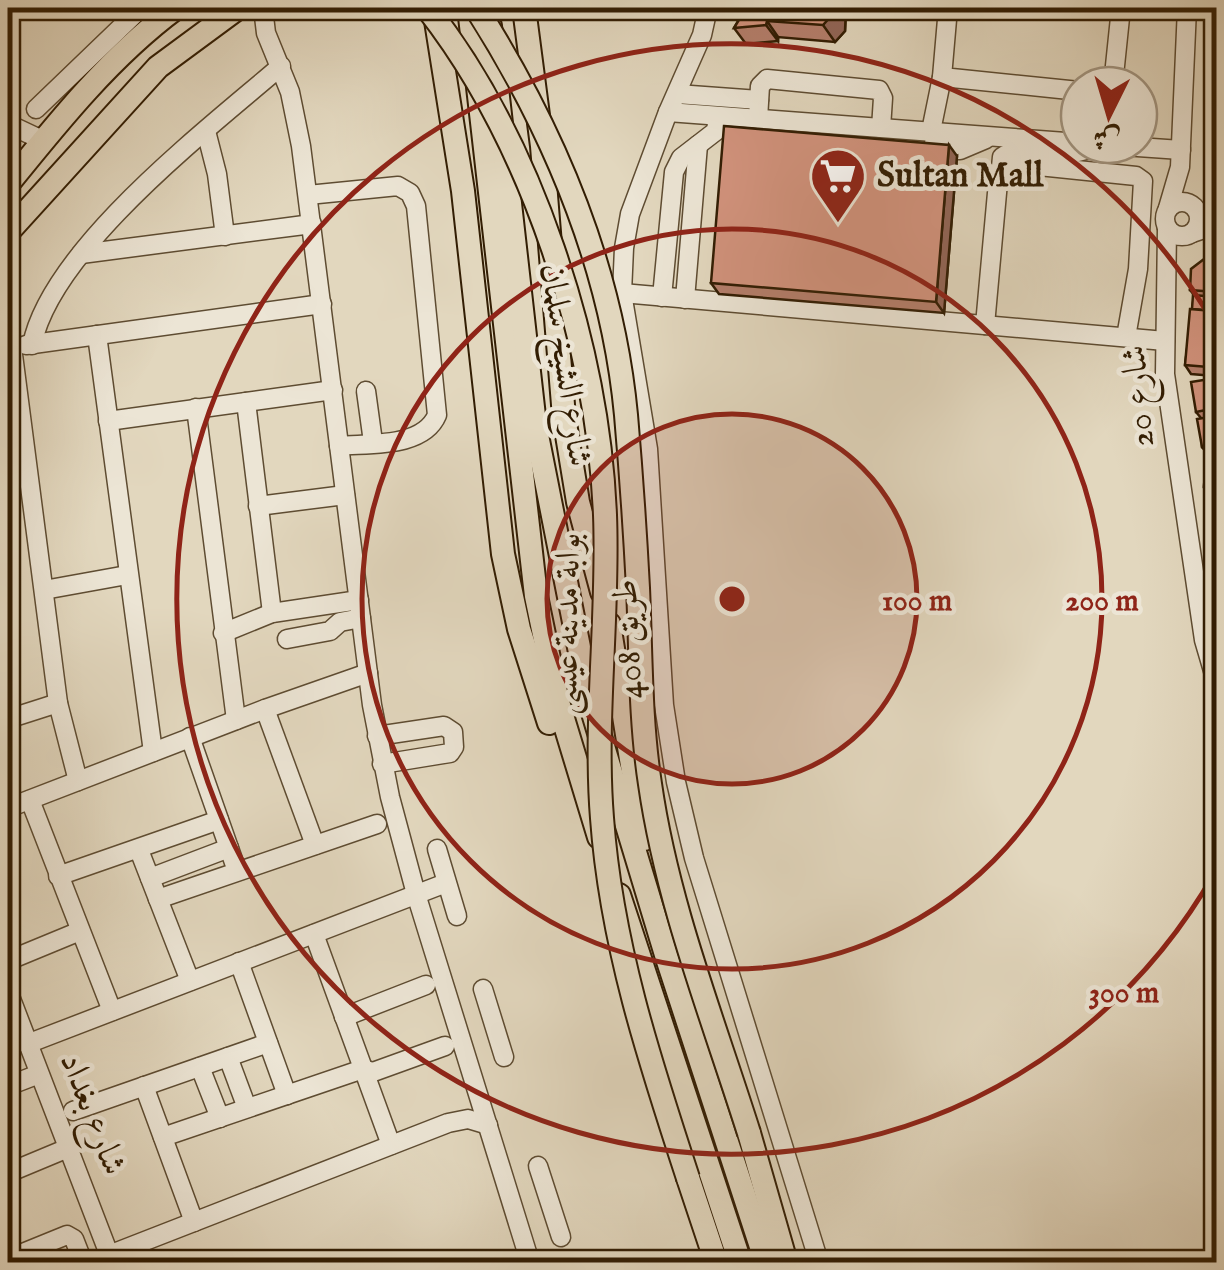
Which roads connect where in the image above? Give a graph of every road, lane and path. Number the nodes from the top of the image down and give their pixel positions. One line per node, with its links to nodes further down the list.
1 (141, 8): 21 (street)
2 (210, 8): 16 (main road)
3 (419, 8): 14 (main road)
4 (430, 8): 14 (main road, شارع الشيخ سلمان); 146 (main road, بوابة مدينة عيسى, bridge)
5 (473, 8): 87 (main road, شارع الشيخ سلمان); 149 (main road, بوابة مدينة عيسى, bridge)
6 (488, 8): 104 (main road, شارع الشيخ سلمان)
7 (708, 8): 20 (street, طريق 408)
8 (948, 8): 18 (street)
9 (1121, 8): 15 (street)
10 (250, 10): 16 (main road); 17 (street)
11 (1189, 11): 34 (street)
12 (170, 12): 29 (main road)
13 (525, 12): 104 (main road, شارع الشيخ سلمان)
14 (441, 44): 87 (main road, شارع الشيخ سلمان)
15 (1115, 65)
16 (158, 66): 43 (main road)
17 (281, 66): 27 (street); 37 (street)
18 (942, 77): 19 (street); 28 (street)
19 (1059, 89)
20 (676, 94): 22 (street); 23 (street, طريق 408)
21 (36, 109)
22 (758, 110): 24 (street); 26 (street); 26 (street)
23 (668, 112): 24 (street); 48 (street, طريق 408)
24 (718, 116): 31 (street)
25 (8, 124): 29 (street)
26 (881, 128): 28 (street)
27 (206, 131): 45 (street); 46 (street)
28 (930, 131): 30 (street)
29 (42, 140): 36 (main road)
30 (1059, 141)
31 (698, 145): 49 (street); 50 (street)
32 (1059, 154): 35 (street)
33 (1159, 155): 34 (street)
34 (1181, 159): 38 (street); 39 (street)
35 (1001, 167): 52 (street); 54 (street)
36 (8, 184)
37 (308, 194): 41 (street); 64 (street)
38 (1168, 208): 39 (street); 42 (street)
39 (1195, 208): 40 (street); 44 (street)
40 (1216, 222): 44 (street)
41 (312, 224): 45 (street); 51 (street)
42 (1167, 228): 44 (street); 47 (street, شارع 20)
43 (8, 232)
44 (1190, 234): 47 (street, شارع 20)
45 (224, 236): 46 (street)
46 (80, 254): 56 (street)
47 (1167, 282): 55 (street, شارع 20)
48 (622, 293): 49 (street); 150 (street, طريق 408)
49 (662, 296): 50 (street)
50 (685, 298): 52 (street)
51 (322, 304): 53 (street); 58 (street)
52 (985, 324): 54 (street)
53 (97, 336): 56 (street); 63 (street)
54 (1126, 337): 55 (street)
55 (1165, 340): 75 (street, شارع 20)
56 (32, 344): 57 (street)
57 (10, 348): 62 (street)
58 (332, 390): 60 (street); 65 (street)
59 (366, 391): 64 (street)
60 (246, 402): 61 (street); 67 (street)
61 (196, 408): 63 (street); 72 (street)
62 (14, 416): 69 (street)
63 (108, 421): 68 (street)
64 (374, 442): 65 (street)
65 (339, 446): 66 (street)
66 (345, 495): 67 (street); 70 (street)
67 (258, 506): 71 (street)
68 (127, 576): 69 (street); 82 (street)
69 (44, 590): 76 (street)
70 (360, 609): 71 (street); 73 (street); 74 (street)
71 (272, 613): 72 (street)
72 (223, 633): 79 (street)
73 (288, 640)
74 (368, 673): 77 (street); 80 (street)
75 (1216, 681)
76 (58, 704): 78 (street); 84 (street)
77 (265, 708): 79 (street); 90 (street)
78 (8, 719)
79 (236, 720): 81 (street)
80 (377, 736): 83 (street); 83 (street)
81 (190, 738): 82 (street); 88 (street)
82 (152, 752): 84 (street)
83 (382, 764): 98 (street)
84 (78, 781): 85 (street)
85 (30, 800): 86 (street); 95 (street)
86 (8, 808)
87 (591, 812): 147 (main road, شارع الشيخ سلمان)
88 (219, 820): 91 (street); 93 (street)
89 (377, 824): 90 (street)
90 (315, 845): 94 (street)
91 (229, 848): 94 (street); 96 (street)
92 (437, 849): 97 (street)
93 (139, 850): 95 (street); 96 (street)
94 (237, 871): 99 (street)
95 (58, 876): 101 (street)
96 (150, 878): 99 (street)
97 (446, 883): 98 (street); 100 (street)
98 (416, 894): 102 (street); 113 (street)
99 (158, 899): 106 (street)
100 (457, 916)
101 (80, 932): 103 (street); 110 (street)
102 (314, 934): 105 (street); 111 (street)
103 (18, 957)
104 (667, 958): 148 (main road, شارع الشيخ سلمان)
105 (239, 962): 106 (street); 114 (street)
106 (190, 981): 110 (street)
107 (426, 985): 111 (street)
108 (483, 988): 112 (street)
109 (8, 992): 115 (street, شارع بغداد)
110 (112, 1011): 115 (street)
111 (344, 1017): 120 (street)
112 (494, 1022): 113 (street); 118 (street)
113 (460, 1033): 125 (street)
114 (268, 1043): 117 (street); 124 (street)
115 (27, 1044): 121 (street, شارع بغداد)
116 (445, 1046): 120 (street)
117 (228, 1057): 119 (street); 126 (street)
118 (504, 1057)
119 (200, 1067): 123 (street); 128 (street)
120 (363, 1069): 124 (street); 132 (street)
121 (39, 1074): 122 (street); 133 (street, شارع بغداد)
122 (8, 1086)
123 (144, 1086): 127 (street); 131 (street)
124 (287, 1095): 126 (street)
125 (479, 1096): 129 (street); 130 (street)
126 (247, 1108): 128 (street)
127 (73, 1111)
128 (220, 1118): 131 (street)
129 (448, 1123): 130 (street); 132 (street)
130 (488, 1125): 137 (street)
131 (163, 1137): 138 (street)
132 (391, 1145): 138 (street)
133 (68, 1148): 135 (street); 142 (street, شارع بغداد)
134 (538, 1166): 136 (street)
135 (8, 1172)
136 (548, 1200): 137 (street); 139 (street)
137 (514, 1212): 145 (street)
138 (194, 1222): 140 (street)
139 (561, 1237)
140 (138, 1244): 142 (street); 144 (street)
141 (8, 1258): 143 (street)
142 (110, 1259)
143 (83, 1262)
144 (144, 1262)
145 (530, 1262)
146 (716, 1262)
147 (740, 1262)
148 (766, 1262)
149 (786, 1262)
150 (819, 1262)

